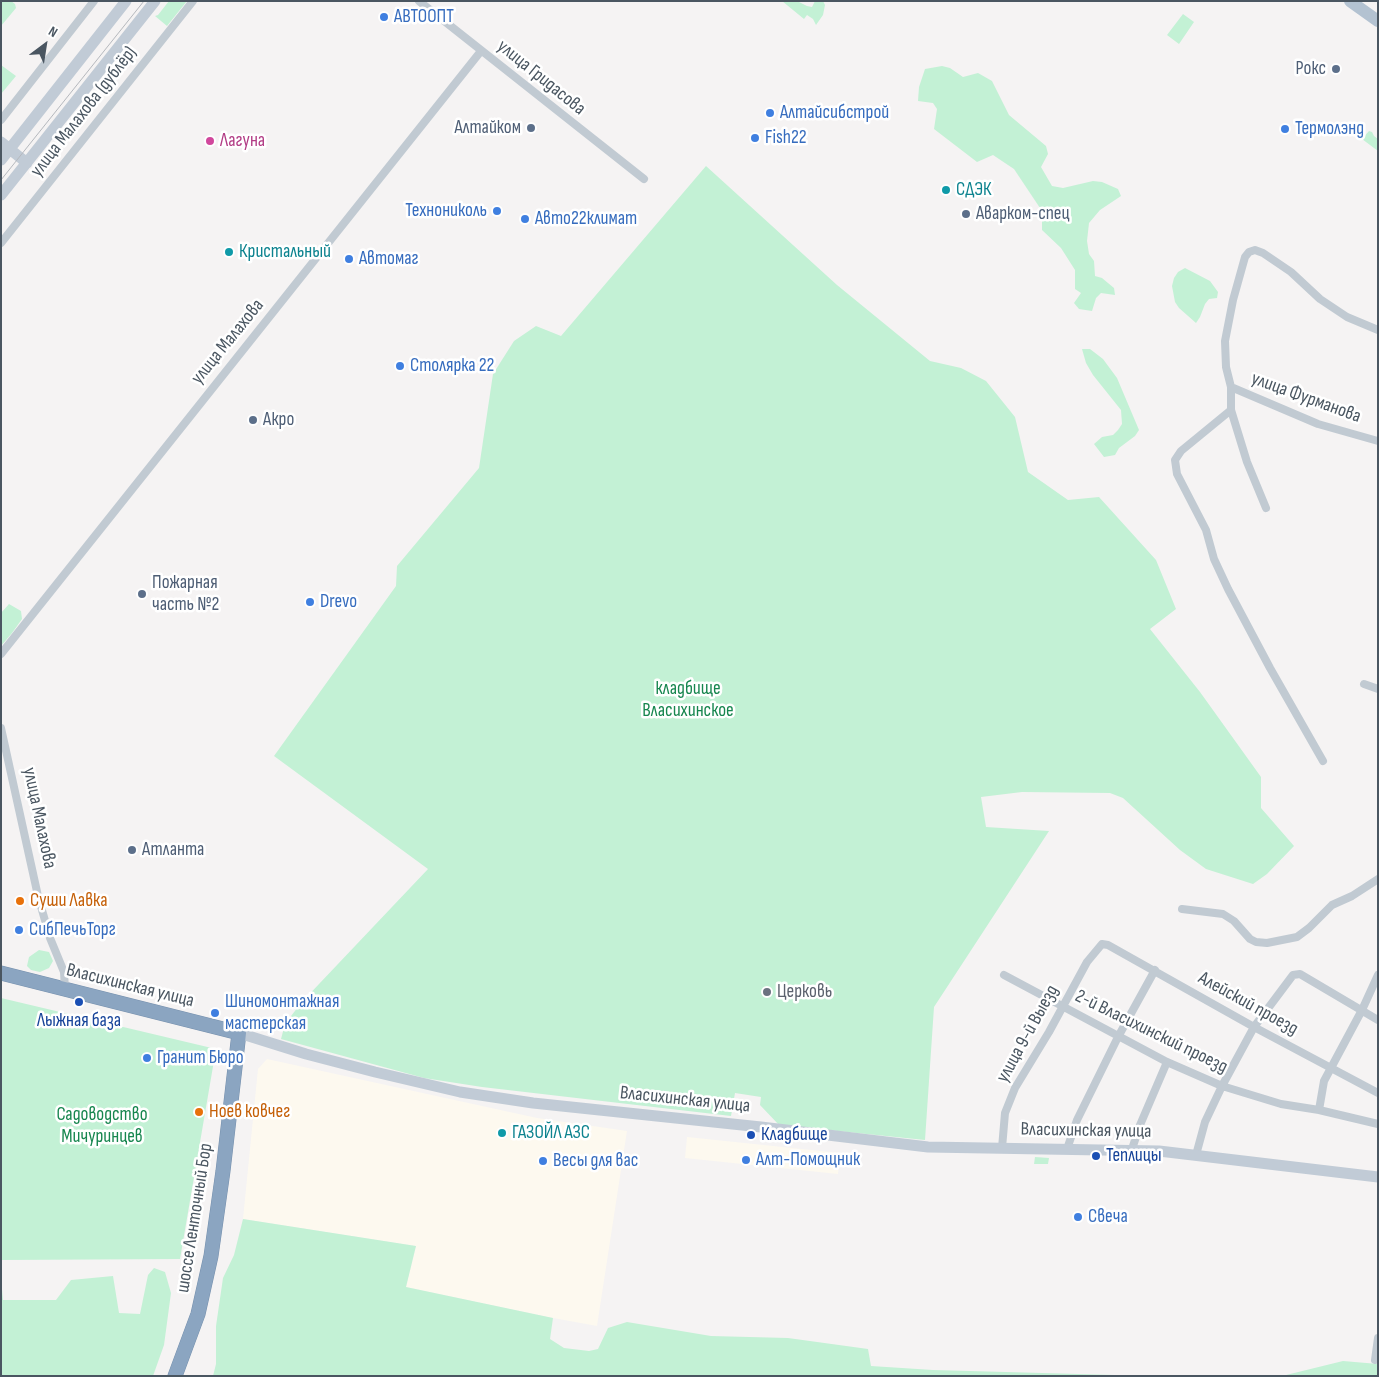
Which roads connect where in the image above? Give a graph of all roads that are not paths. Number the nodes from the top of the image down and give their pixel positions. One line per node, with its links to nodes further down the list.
1 (94, 1): 9 (street)
2 (126, 1): 10 (street)
3 (155, 1): 12 (street)
4 (193, 1): 15 (street, улица Малахова (дублёр))
5 (419, 1): 8 (street, улица Гридасова)
6 (1350, 1): 7 (main road)
7 (1378, 21)
8 (481, 51): 13 (street, улица Гридасова); 21 (street, улица Малахова)
9 (1, 120)
10 (5, 146): 11 (street); 12 (street)
11 (1, 160)
12 (27, 163): 14 (street)
13 (644, 179)
14 (1, 195)
15 (1, 243)
16 (1378, 330): 17 (street)
17 (1230, 387): 18 (street, улица Фурманова); 19 (street, улица Фурманова)
18 (1231, 410): 20 (street, улица Фурманова); 25 (street)
19 (1378, 441)
20 (1266, 508)
21 (1, 654)
22 (1364, 684): 23 (street)
23 (1378, 690)
24 (1, 728): 33 (street, улица Малахова)
25 (1323, 761)
26 (1378, 879): 27 (street)
27 (1182, 908)
28 (1102, 944): 29 (street, Алейский проезд); 34 (street, улица 9-й Выезд)
29 (1154, 970): 37 (street, Алейский проезд); 39 (street)
30 (1, 973): 33 (highway, Власихинская улица)
31 (1004, 975): 34 (street, 2-й Власихинский проезд)
32 (1378, 975): 35 (street)
33 (65, 989): 38 (highway, Власихинская улица)
34 (1062, 1007): 39 (street, 2-й Власихинский проезд); 46 (street, улица 9-й Выезд)
35 (1362, 1010): 36 (street); 37 (street); 41 (street)
36 (1378, 1020)
37 (1254, 1027): 41 (street, Алейский проезд); 42 (street)
38 (239, 1033): 46 (street, Власихинская улица); 53 (highway, шоссе Ленточный Бор)
39 (1118, 1037): 40 (street, 2-й Власихинский проезд); 47 (street)
40 (1167, 1062): 42 (street, 2-й Власихинский проезд); 48 (street)
41 (1332, 1067): 43 (street, Алейский проезд); 44 (street)
42 (1222, 1086): 44 (street, 2-й Власихинский проезд); 49 (street)
43 (1378, 1093)
44 (1319, 1110): 45 (street, 2-й Власихинский проезд)
45 (1378, 1124)
46 (1002, 1148): 47 (street, Власихинская улица)
47 (1067, 1149): 48 (street, Власихинская улица)
48 (1132, 1149): 49 (street, Власихинская улица)
49 (1196, 1155): 50 (street, Власихинская улица)
50 (1378, 1177)
51 (1378, 1338): 52 (street)
52 (1375, 1360)
53 (175, 1376)

